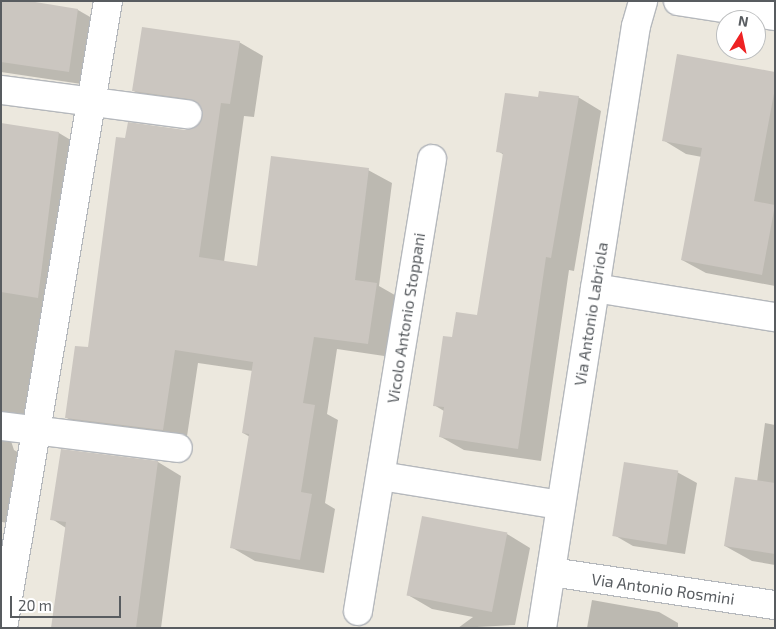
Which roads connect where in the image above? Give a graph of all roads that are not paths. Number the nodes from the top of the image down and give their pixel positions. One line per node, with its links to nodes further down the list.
1 (108, 1): 6 (street)
2 (643, 1): 9 (street, Via Antonio Labriola)
3 (678, 1): 4 (street)
4 (775, 16)
5 (1, 90): 6 (street)
6 (91, 101): 7 (street); 12 (street)
7 (187, 114)
8 (432, 159): 14 (street, Vicolo Antonio Stoppani)
9 (595, 288): 10 (street); 15 (street, Via Antonio Labriola)
10 (775, 317)
11 (1, 426): 12 (street)
12 (36, 431): 13 (street); 19 (street)
13 (178, 448)
14 (380, 476): 15 (street); 18 (street, Vicolo Antonio Stoppani)
15 (561, 505): 16 (street, Via Antonio Labriola)
16 (551, 572): 17 (street, Via Antonio Rosmini); 20 (street, Via Antonio Labriola)
17 (775, 605)
18 (358, 611)
19 (3, 628)
20 (542, 628)

